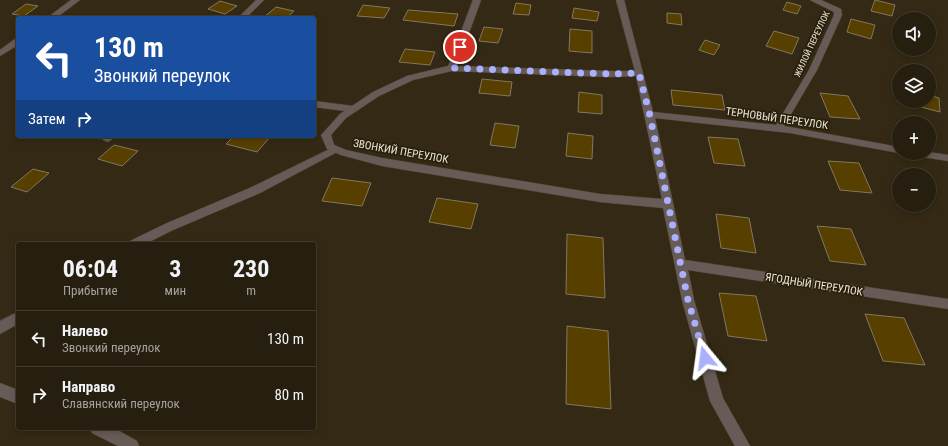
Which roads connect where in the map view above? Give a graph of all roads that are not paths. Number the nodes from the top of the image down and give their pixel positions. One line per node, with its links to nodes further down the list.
1 (76, 0): 6 (street)
2 (260, 0): 7 (street)
3 (477, 0): 10 (street)
4 (620, 0): 11 (street)
5 (814, 0): 15 (street, ЖИЛОЙ ПЕРЕУЛОК)
6 (54, 16)
7 (244, 16)
8 (16, 43): 9 (street)
9 (0, 54)
10 (452, 68): 11 (street, ЗВОНКИЙ ПЕРЕУЛОК); 13 (street, ЗВОНКИЙ ПЕРЕУЛОК)
11 (639, 73): 14 (street)
12 (316, 104): 13 (street)
13 (353, 109): 16 (street, ЗВОНКИЙ ПЕРЕУЛОК)
14 (650, 116): 15 (street, ТЕРНОВЫЙ ПЕРЕУЛОК); 20 (street)
15 (778, 129): 17 (street, ТЕРНОВЫЙ ПЕРЕУЛОК)
16 (336, 149): 20 (street, ЗВОНКИЙ ПЕРЕУЛОК); 21 (street)
17 (892, 149)
18 (936, 156): 19 (street)
19 (948, 158)
20 (668, 204): 22 (street)
21 (138, 242)
22 (680, 264): 23 (street, ЯГОДНЫЙ ПЕРЕУЛОК); 30 (street)
23 (948, 304)
24 (16, 319): 25 (street)
25 (0, 328)
26 (0, 390): 27 (street)
27 (16, 395)
28 (102, 430): 29 (street)
29 (132, 446)
30 (743, 446)

